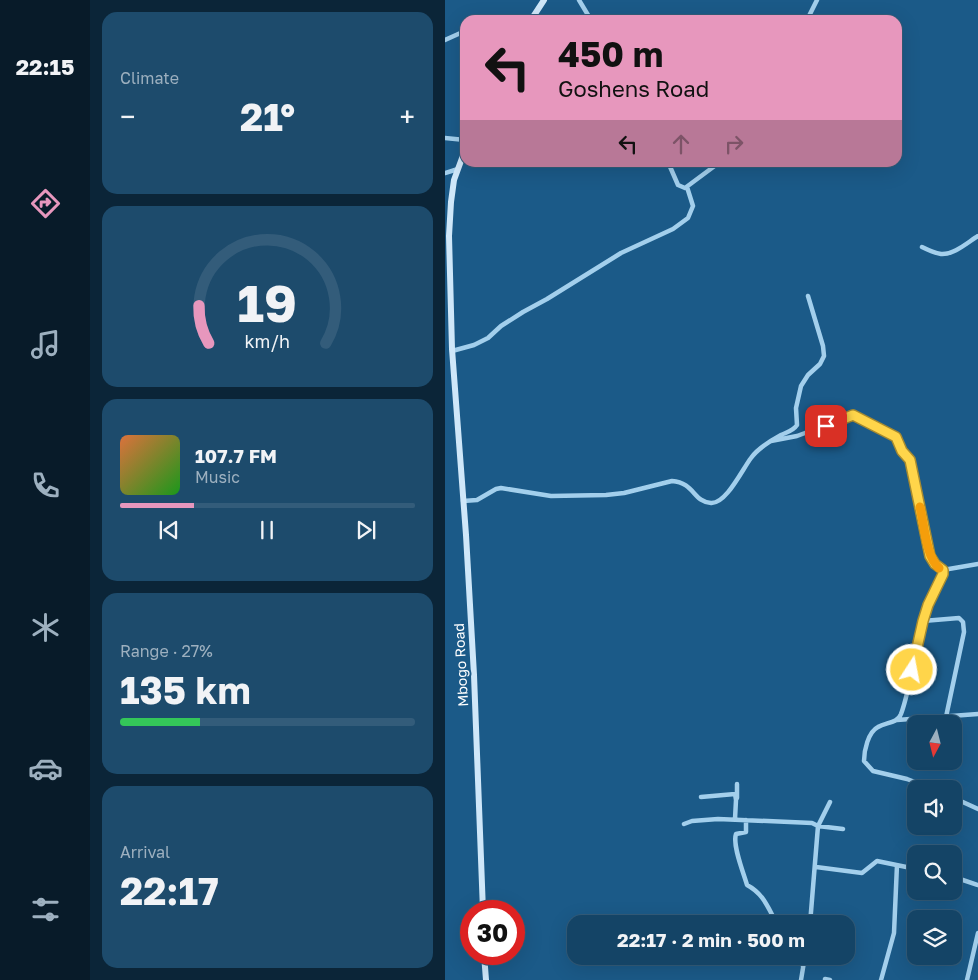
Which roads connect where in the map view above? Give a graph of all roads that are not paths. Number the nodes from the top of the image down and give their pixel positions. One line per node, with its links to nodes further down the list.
1 (544, 0): 4 (main road)
2 (579, 0): 5 (street)
3 (817, 0): 6 (street)
4 (534, 15)
5 (588, 15)
6 (810, 15)
7 (460, 33): 8 (street)
8 (445, 40)
9 (445, 138): 10 (street)
10 (460, 140)
11 (460, 164): 14 (main road, Mbogo Road)
12 (670, 167): 16 (street)
13 (713, 167): 16 (street)
14 (458, 170): 15 (street); 20 (main road, Mbogo Road)
15 (445, 173)
16 (687, 187): 20 (street)
17 (978, 236): 18 (street)
18 (922, 247)
19 (808, 296): 21 (street)
20 (452, 352): 22 (main road, Mbogo Road)
21 (771, 441): 22 (street); 24 (street)
22 (463, 501): 48 (main road, Mbogo Road)
23 (978, 564): 24 (street)
24 (943, 570): 25 (street)
25 (923, 621): 27 (street); 30 (street)
26 (978, 714): 28 (street)
27 (946, 715)
28 (963, 715)
29 (907, 719): 30 (street)
30 (897, 720): 31 (street)
31 (910, 780)
32 (737, 784): 38 (street)
33 (701, 798): 37 (street)
34 (829, 802): 41 (street)
35 (962, 802): 36 (street)
36 (978, 809)
37 (735, 819): 38 (street); 40 (street)
38 (741, 820): 39 (street)
39 (747, 820): 41 (street); 49 (street)
40 (684, 824)
41 (818, 826): 42 (street); 45 (street)
42 (843, 829)
43 (897, 865): 44 (street); 45 (street); 57 (street)
44 (907, 867)
45 (816, 868): 50 (street)
46 (962, 880): 47 (street)
47 (978, 885)
48 (483, 900)
49 (771, 915)
50 (811, 915)
51 (978, 933): 52 (street)
52 (977, 943): 58 (street)
53 (485, 965): 55 (main road)
54 (804, 967): 56 (street)
55 (486, 980)
56 (801, 980)
57 (881, 980)
58 (967, 980)

